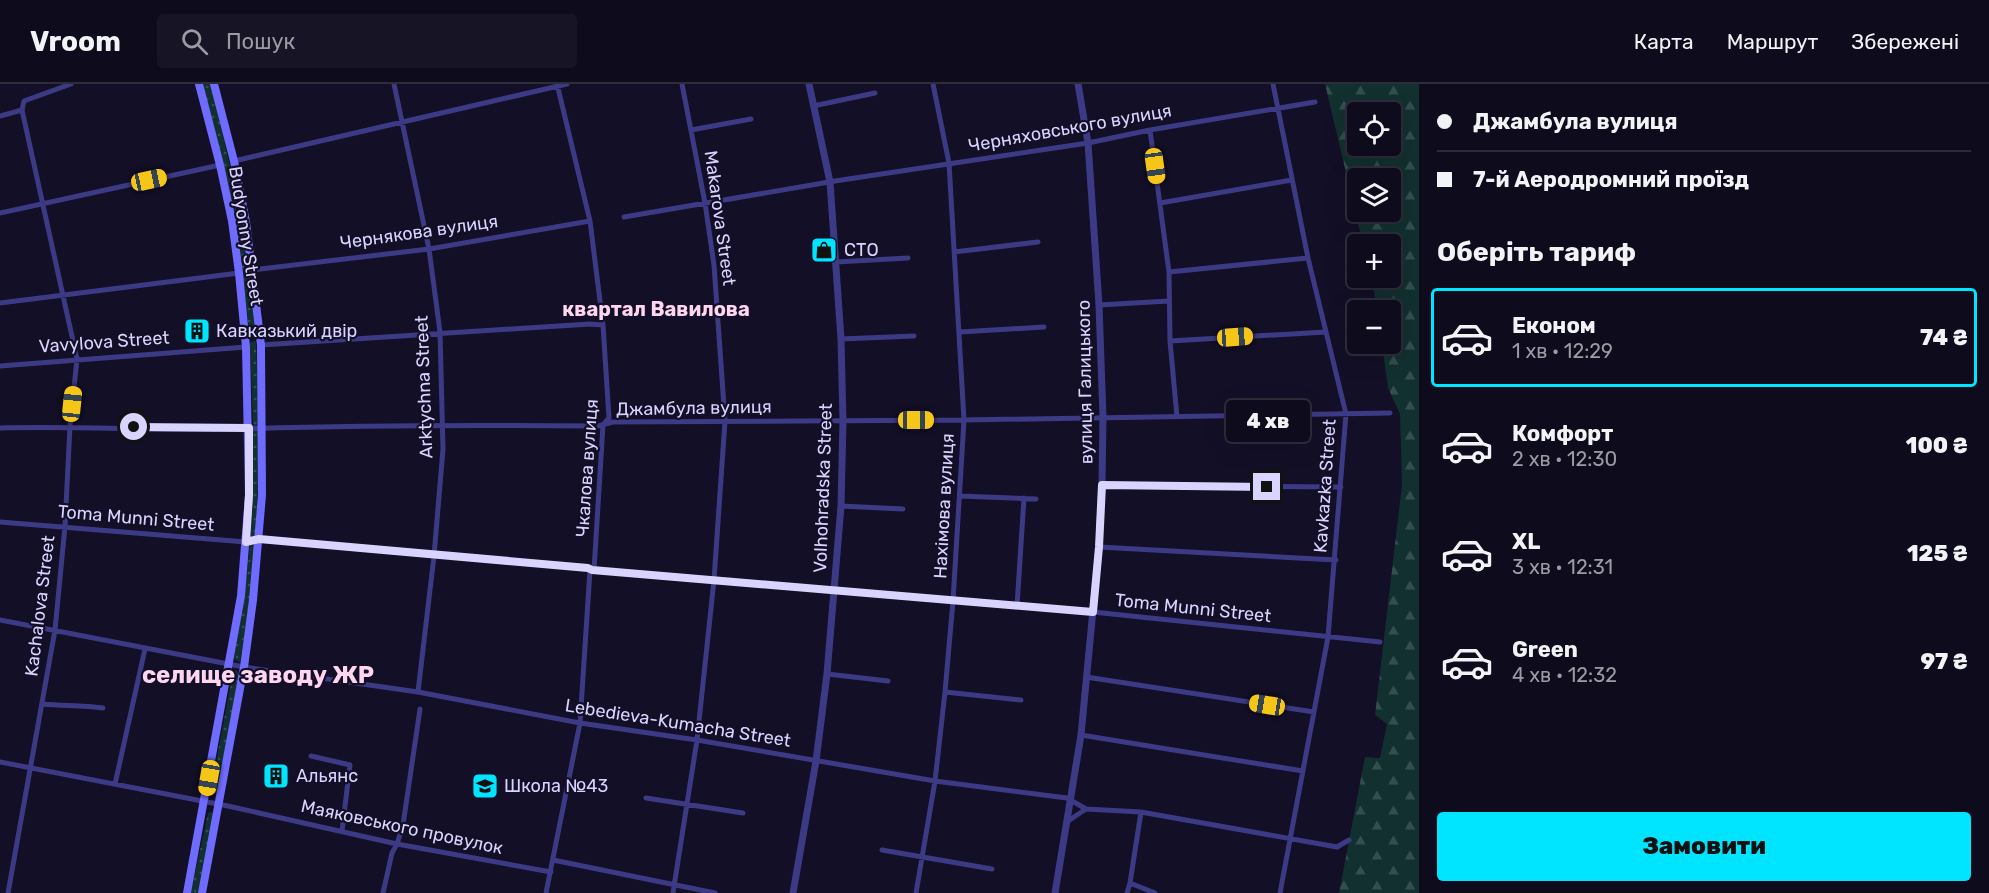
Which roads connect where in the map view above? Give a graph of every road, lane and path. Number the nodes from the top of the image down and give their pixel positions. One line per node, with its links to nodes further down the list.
1 (71, 84): 16 (street)
2 (199, 84): 25 (main road, Budyonny Street)
3 (214, 84): 23 (main road, Budyonny Street)
4 (394, 84): 19 (street, Arktychna Street)
5 (567, 84): 11 (street)
6 (682, 84): 20 (street, Makarova Street)
7 (808, 84): 14 (street, Volhohradska Street)
8 (933, 84): 24 (street, Нахімова вулиця)
9 (1078, 84): 22 (street, вулиця Галицького)
10 (1273, 84): 15 (street, Kavkazka Street)
11 (557, 85): 19 (street); 33 (street, Чкалова вулиця)
12 (875, 93): 14 (street)
13 (1315, 102): 15 (street, Черняховського вулиця)
14 (813, 106): 27 (street, Volhohradska Street)
15 (1278, 109): 21 (street, Черняховського вулиця); 26 (street, Kavkazka Street)
16 (22, 110): 17 (street); 28 (street, Kachalova Street)
17 (0, 116)
18 (751, 119): 20 (street)
19 (402, 123): 23 (street); 35 (street, Arktychna Street)
20 (691, 130): 29 (street, Makarova Street)
21 (1150, 130): 22 (street, Черняховського вулиця); 30 (street)
22 (1088, 143): 24 (street, Черняховського вулиця); 46 (street, вулиця Галицького)
23 (234, 161): 40 (main road, Budyonny Street)
24 (949, 163): 27 (street, Черняховського вулиця); 36 (street, Нахімова вулиця)
25 (220, 165): 28 (street); 41 (main road, Budyonny Street)
26 (1292, 180): 30 (street); 38 (street, Kavkazka Street)
27 (830, 182): 29 (street); 39 (street, Volhohradska Street)
28 (43, 203): 31 (street); 43 (street, Kachalova Street)
29 (705, 203): 32 (street); 65 (street, Makarova Street)
30 (1160, 203): 42 (street)
31 (0, 213)
32 (624, 217)
33 (590, 221): 35 (street, Чернякова вулиця); 47 (street, Чкалова вулиця)
34 (1038, 243): 36 (street)
35 (429, 249): 40 (street, Чернякова вулиця); 49 (street, Arktychna Street)
36 (954, 252): 50 (street, Нахімова вулиця)
37 (908, 258): 39 (street)
38 (1308, 258): 42 (street); 51 (street, Kavkazka Street)
39 (836, 262): 53 (street, Volhohradska Street)
40 (252, 270): 55 (main road, Budyonny Street)
41 (239, 273): 43 (street); 56 (main road, Budyonny Street)
42 (1169, 273): 44 (street)
43 (64, 296): 45 (street); 57 (street, Kachalova Street)
44 (1169, 301): 46 (street); 54 (street)
45 (0, 303)
46 (1099, 305): 61 (street, вулиця Галицького)
47 (603, 325): 49 (street); 66 (street, Чкалова вулиця)
48 (1044, 327): 50 (street)
49 (440, 332): 55 (street); 68 (street, Arktychna Street)
50 (960, 332): 64 (street, Нахімова вулиця)
51 (1326, 332): 54 (street); 60 (street, Kavkazka Street)
52 (914, 336): 53 (street)
53 (841, 339): 63 (street, Volhohradska Street)
54 (1170, 341): 62 (street)
55 (261, 345): 71 (main road, Budyonny Street)
56 (246, 347): 57 (street, Vavylova Street); 70 (main road, Budyonny Street)
57 (77, 359): 58 (street, Vavylova Street); 67 (street, Kachalova Street)
58 (0, 366)
59 (1390, 413): 60 (street, Джамбула вулиця)
60 (1346, 414): 62 (street, Джамбула вулиця); 73 (street, Kavkazka Street)
61 (1103, 417): 62 (street, Джамбула вулиця); 64 (street, Джамбула вулиця); 72 (street, вулиця Галицького)
62 (1177, 417)
63 (843, 420): 64 (street, Джамбула вулиця); 65 (street, Джамбула вулиця); 77 (street, Volhohradska Street)
64 (964, 420): 74 (street, Нахімова вулиця)
65 (725, 421): 66 (street, Джамбула вулиця); 87 (street, Makarova Street)
66 (603, 425): 68 (street, Джамбула вулиця); 86 (street, Чкалова вулиця)
67 (70, 426): 69 (street, Джамбула вулиця); 70 (street, Джамбула вулиця); 80 (street, Kachalova Street)
68 (443, 426): 71 (street, Джамбула вулиця); 84 (street, Arktychna Street)
69 (0, 428)
70 (249, 428): 71 (street, Джамбула вулиця); 82 (main road, Budyonny Street)
71 (262, 428): 81 (main road, Budyonny Street)
72 (1102, 485): 73 (street); 83 (street, вулиця Галицького)
73 (1341, 487): 85 (street, Kavkazka Street)
74 (960, 496): 75 (street); 89 (street, Нахімова вулиця)
75 (1024, 498): 76 (street); 90 (street)
76 (1035, 499)
77 (841, 506): 78 (street); 88 (street, Volhohradska Street)
78 (903, 509)
79 (0, 522): 80 (street, Toma Munni Street)
80 (65, 526): 82 (street, Toma Munni Street); 93 (street, Kachalova Street)
81 (259, 539): 82 (street, Toma Munni Street); 84 (street, Toma Munni Street); 98 (main road, Budyonny Street)
82 (246, 542): 97 (main road, Budyonny Street)
83 (1099, 547): 85 (street); 91 (street, вулиця Галицького)
84 (434, 556): 86 (street, Toma Munni Street); 102 (street, Arktychna Street)
85 (1336, 560): 94 (street, Kavkazka Street)
86 (592, 570): 87 (street, Toma Munni Street); 109 (street, Чкалова вулиця)
87 (714, 580): 88 (street, Toma Munni Street); 111 (street, Makarova Street)
88 (834, 590): 89 (street, Toma Munni Street); 99 (street, Volhohradska Street)
89 (953, 601): 90 (street, Toma Munni Street); 103 (street, Нахімова вулиця)
90 (1017, 606): 91 (street, Toma Munni Street)
91 (1093, 612): 94 (street, Toma Munni Street); 100 (street, вулиця Галицького)
92 (0, 620): 93 (street, Lebedieva-Kumacha Street)
93 (55, 630): 96 (street, Lebedieva-Kumacha Street); 105 (street, Kachalova Street)
94 (1329, 637): 95 (street, Toma Munni Street); 108 (street, Kavkazka Street)
95 (1380, 642)
96 (145, 649): 97 (street, Lebedieva-Kumacha Street); 118 (street)
97 (230, 664): 98 (street, Lebedieva-Kumacha Street); 120 (main road, Budyonny Street)
98 (244, 667): 102 (street, Lebedieva-Kumacha Street); 122 (main road, Budyonny Street)
99 (827, 674): 101 (street); 113 (street, Volhohradska Street)
100 (1086, 676): 108 (street); 110 (street, вулиця Галицького)
101 (888, 681)
102 (418, 692): 109 (street, Lebedieva-Kumacha Street)
103 (945, 692): 104 (street); 117 (street, Нахімова вулиця)
104 (1021, 700)
105 (43, 704): 106 (street); 115 (street, Kachalova Street)
106 (103, 708)
107 (420, 709): 131 (street)
108 (1314, 712): 116 (street, Kavkazka Street)
109 (580, 723): 111 (street, Lebedieva-Kumacha Street); 134 (street, Чкалова вулиця)
110 (1081, 735): 116 (street); 121 (street, вулиця Галицького)
111 (698, 740): 113 (street, Lebedieva-Kumacha Street); 123 (street, Makarova Street)
112 (311, 756): 128 (street)
113 (816, 760): 117 (street, Lebedieva-Kumacha Street); 146 (street, Volhohradska Street)
114 (0, 762): 115 (street, Маяковського провулок)
115 (32, 768): 118 (street, Маяковського провулок); 139 (street, Kachalova Street)
116 (1303, 771): 129 (street, Kavkazka Street)
117 (935, 781): 121 (street, Lebedieva-Kumacha Street); 133 (street, Нахімова вулиця)
118 (115, 784): 120 (street, Маяковського провулок)
119 (646, 798): 123 (street)
120 (205, 801): 122 (street, Маяковського провулок); 140 (main road, Budyonny Street)
121 (1071, 802): 124 (street, Lebedieva-Kumacha Street); 127 (street, вулиця Галицького)
122 (219, 804): 128 (street, Маяковського провулок); 141 (main road, Budyonny Street)
123 (688, 805): 126 (street); 138 (street, Makarova Street)
124 (1086, 809): 125 (street, Lebedieva-Kumacha Street); 127 (street)
125 (1141, 812): 129 (street, Lebedieva-Kumacha Street); 137 (street)
126 (743, 813)
127 (1068, 821): 148 (street, вулиця Галицького)
128 (342, 831): 131 (street, Маяковського провулок)
129 (1290, 838): 130 (street, Lebedieva-Kumacha Street); 151 (street, Kavkazka Street)
130 (1349, 840)
131 (397, 844): 136 (street, Маяковського провулок); 142 (street)
132 (882, 850): 133 (street)
133 (923, 856): 135 (street); 147 (street, Нахімова вулиця)
134 (553, 860): 136 (street, Чкалова вулиця); 138 (street)
135 (992, 869)
136 (550, 872): 143 (street, Чкалова вулиця)
137 (1130, 883): 149 (street); 150 (street)
138 (675, 885): 144 (street, Makarova Street); 145 (street)
139 (8, 893)
140 (187, 893)
141 (202, 893)
142 (383, 893)
143 (546, 893)
144 (673, 893)
145 (715, 893)
146 (793, 893)
147 (916, 893)
148 (1055, 893)
149 (1127, 893)
150 (1155, 893)
151 (1280, 893)

